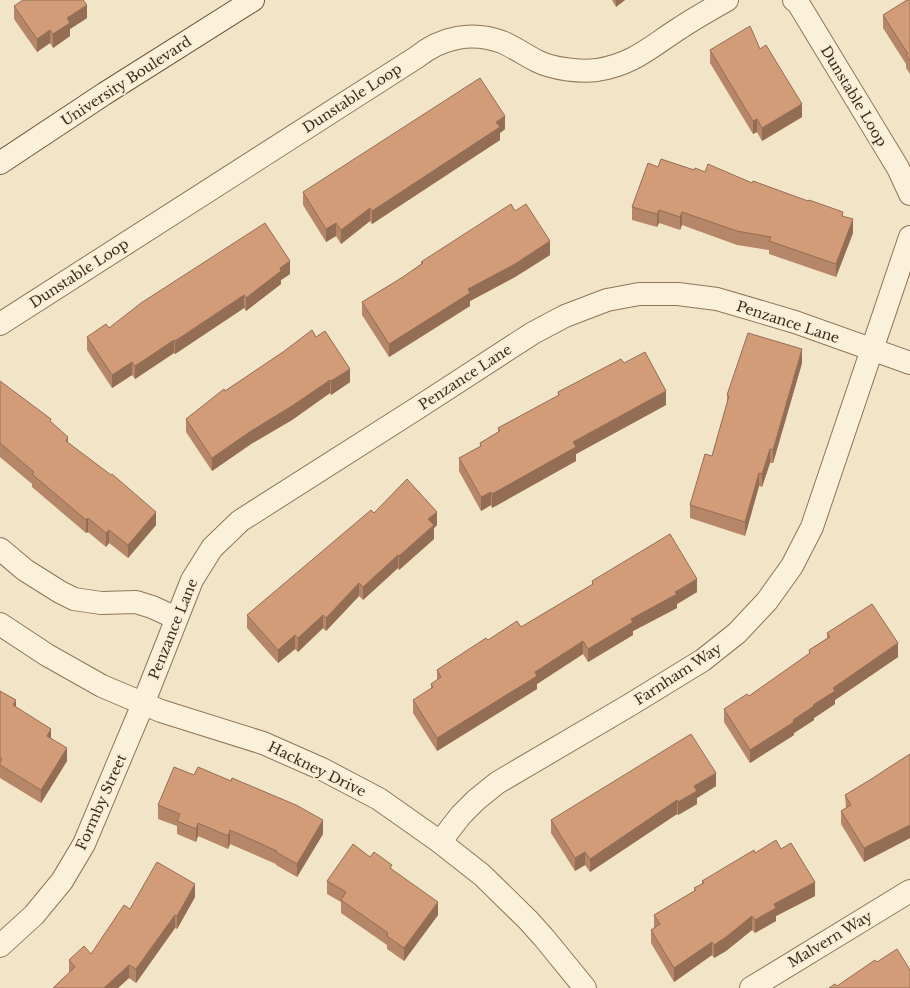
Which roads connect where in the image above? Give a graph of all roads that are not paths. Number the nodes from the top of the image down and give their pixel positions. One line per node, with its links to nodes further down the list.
1 (253, 0): 4 (street, University Boulevard)
2 (727, 0): 7 (street, Dunstable Loop)
3 (794, 0): 5 (street, Dunstable Loop)
4 (0, 163)
5 (910, 194)
6 (910, 237): 8 (street)
7 (0, 324)
8 (872, 350): 9 (street, Penzance Lane); 11 (street, Penzance Lane); 14 (street, Farnham Way)
9 (910, 364)
10 (0, 549): 11 (street)
11 (176, 618): 13 (street, Penzance Lane)
12 (0, 624): 13 (street, Hackney Drive)
13 (142, 704): 14 (street, Hackney Drive); 16 (street, Formby Street)
14 (440, 842): 17 (street, Hackney Drive)
15 (910, 891): 18 (street, Malvern Way)
16 (0, 946)
17 (585, 988)
18 (751, 988)

